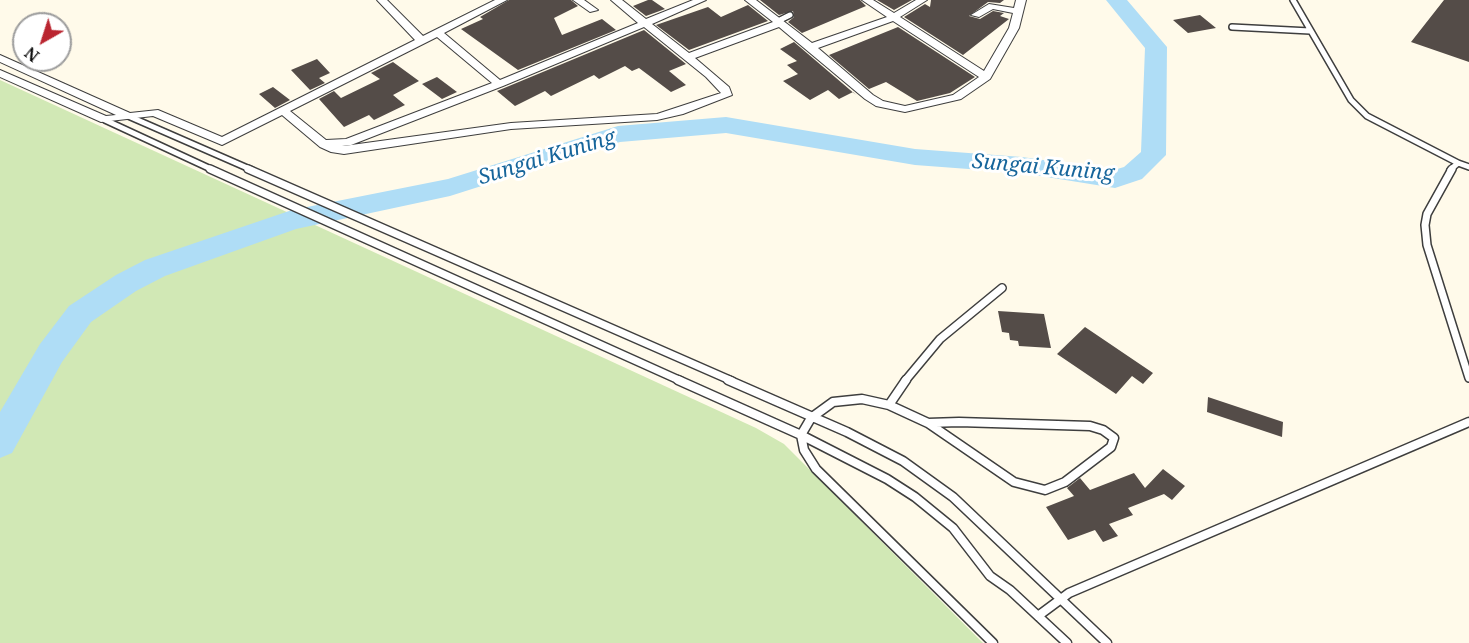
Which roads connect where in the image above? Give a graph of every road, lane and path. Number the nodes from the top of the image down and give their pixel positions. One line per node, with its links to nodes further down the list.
1 (382, 0): 20 (street)
2 (502, 0): 19 (street)
3 (578, 0): 11 (street)
4 (615, 0): 16 (street)
5 (701, 0): 16 (street)
6 (750, 0): 15 (street)
7 (867, 0): 14 (street)
8 (922, 0): 14 (street)
9 (1293, 0): 18 (lane)
10 (1019, 5): 13 (street); 25 (street)
11 (593, 10)
12 (790, 15): 15 (lane)
13 (976, 15)
14 (893, 18): 21 (street); 25 (street)
15 (779, 22): 21 (street); 22 (street)
16 (645, 23): 22 (street); 26 (street)
17 (1232, 27): 18 (lane)
18 (1310, 31): 31 (lane)
19 (437, 32): 20 (street); 26 (street)
20 (421, 40): 27 (street)
21 (812, 47): 25 (street)
22 (688, 57): 30 (street)
23 (0, 58): 28 (street)
24 (0, 73): 29 (street)
25 (986, 77)
26 (499, 84): 30 (street)
27 (282, 110): 28 (street); 30 (street)
28 (126, 115): 29 (street); 36 (lane)
29 (105, 120): 39 (lane)
30 (324, 144)
31 (1458, 163): 32 (lane); 34 (lane)
32 (1469, 167)
33 (1002, 288): 35 (lane)
34 (1469, 378)
35 (889, 405): 36 (lane); 38 (lane)
36 (811, 418): 39 (lane); 40 (lane)
37 (1469, 422): 40 (lane)
38 (928, 423): 38 (lane)
39 (801, 435): 41 (lane); 42 (lane)
40 (1059, 599): 41 (lane); 44 (lane)
41 (1038, 615): 43 (lane)
42 (993, 643)
43 (1067, 643)
44 (1107, 643)

